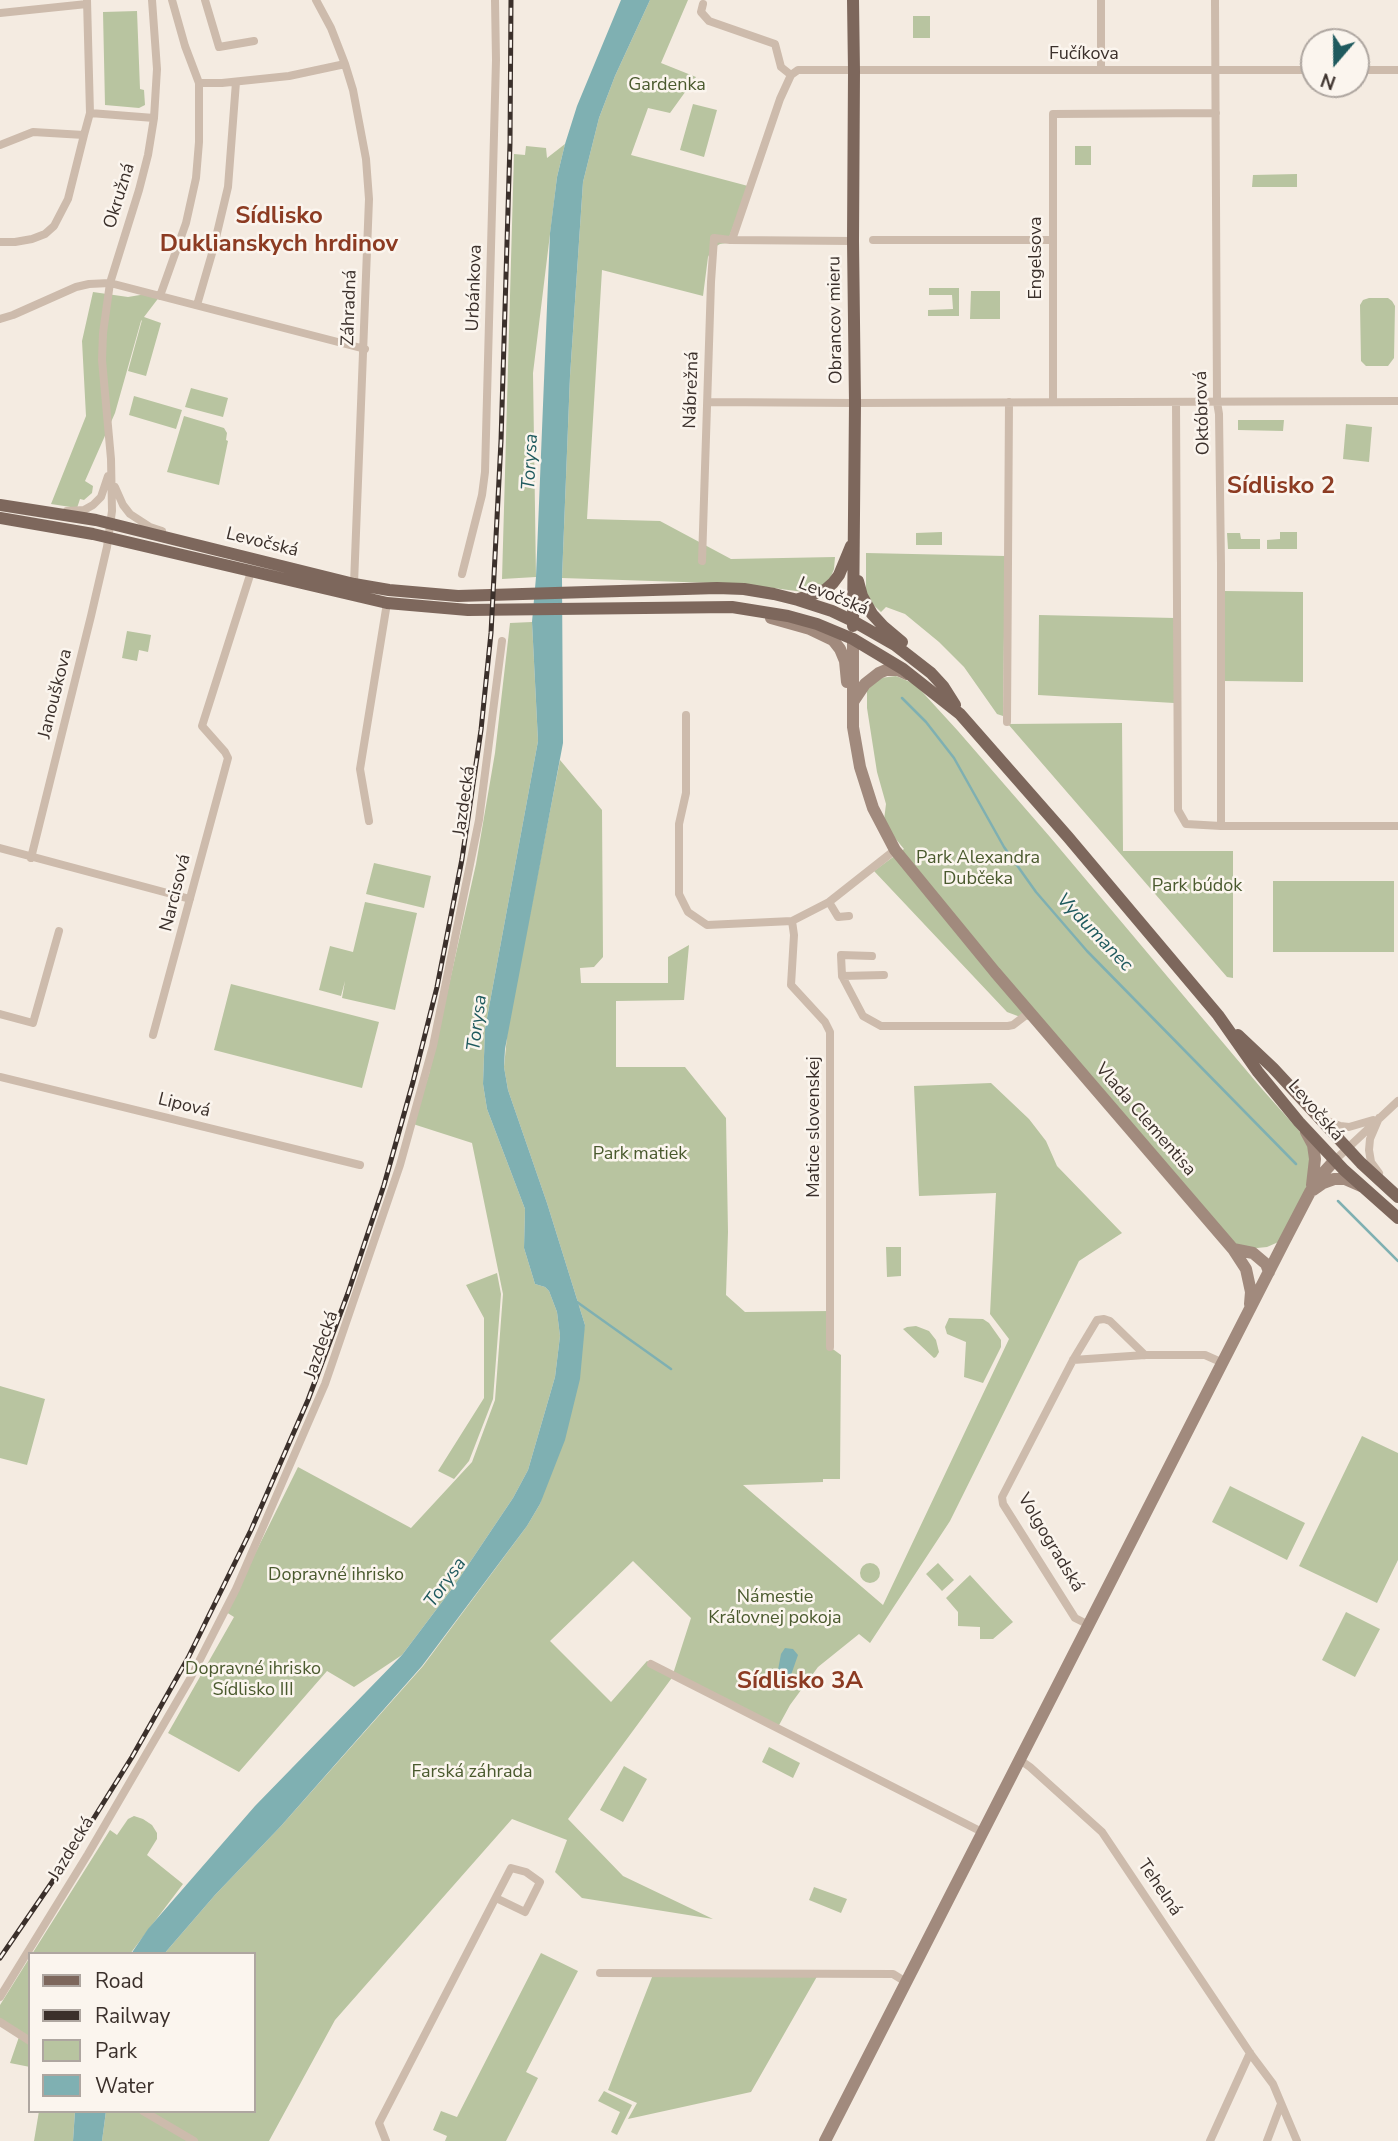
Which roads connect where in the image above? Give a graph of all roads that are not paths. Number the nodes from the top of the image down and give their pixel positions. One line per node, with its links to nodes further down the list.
1 (152, 0): 26 (street, Okružná)
2 (172, 0): 23 (street)
3 (217, 0): 9 (street)
4 (316, 0): 14 (street, Záhradná)
5 (495, 0): 56 (street, Urbánkova)
6 (853, 0): 20 (main road, Obrancov mieru)
7 (1101, 0): 15 (street)
8 (1215, 0): 16 (street, Októbrová)
9 (206, 1): 13 (street)
10 (87, 2): 12 (street); 24 (street)
11 (702, 4): 21 (street)
12 (0, 13)
13 (254, 41)
14 (345, 64): 22 (street); 38 (street, Záhradná)
15 (1101, 70): 16 (street, Fučíkova); 20 (street, Fučíkova)
16 (1216, 70): 17 (street, Fučíkova); 25 (street, Októbrová)
17 (1300, 70)
18 (1370, 70): 19 (street)
19 (1398, 70)
20 (854, 71): 21 (street); 32 (main road, Obrancov mieru)
21 (791, 75): 29 (street)
22 (236, 82): 23 (street); 36 (street)
23 (199, 83): 35 (street)
24 (90, 113): 26 (street); 27 (street)
25 (1216, 113): 31 (street, Engelsova); 44 (street, Októbrová)
26 (154, 118): 34 (street, Okružná)
27 (84, 135): 28 (street); 33 (street)
28 (0, 145)
29 (732, 240): 32 (street); 40 (street, Nábrežná)
30 (873, 240): 31 (street)
31 (1053, 240): 42 (street, Engelsova)
32 (853, 241): 45 (main road, Obrancov mieru)
33 (0, 242)
34 (110, 283): 35 (street); 37 (street); 46 (street, Okružná)
35 (160, 296): 36 (street)
36 (197, 305): 38 (street)
37 (0, 319)
38 (365, 349): 57 (street, Záhradná)
39 (1398, 401): 44 (street)
40 (709, 402): 45 (street); 54 (street, Nábrežná)
41 (1009, 402): 42 (street); 45 (street); 69 (street)
42 (1053, 402): 43 (street)
43 (1176, 402): 44 (street); 72 (street, Októbrová)
44 (1217, 402): 72 (street, Októbrová)
45 (855, 403): 52 (main road, Obrancov mieru)
46 (111, 460): 48 (street); 50 (street, Janouškova); 53 (street)
47 (0, 505): 48 (main road, Levočská)
48 (51, 512): 50 (main road, Levočská)
49 (0, 518): 51 (main road, Levočská)
50 (111, 523): 51 (street, Janouškova); 53 (main road, Levočská)
51 (109, 537): 55 (main road, Levočská); 76 (street, Janouškova)
52 (854, 539): 58 (main road); 61 (main road, Obrancov mieru); 64 (main road)
53 (192, 544): 57 (main road, Levočská)
54 (702, 561)
55 (251, 572): 59 (main road, Levočská); 70 (street, Levočská)
56 (462, 575)
57 (354, 584): 58 (main road, Levočská)
58 (798, 600): 61 (main road, Levočská)
59 (387, 604): 60 (main road, Levočská); 71 (street)
60 (732, 607): 62 (main road, Levočská); 66 (street)
61 (853, 621): 62 (main road, Obrancov mieru); 64 (main road, Levočská)
62 (853, 639): 65 (main road, Levočská); 66 (street, Vlada Clementisa)
63 (502, 641): 118 (street, Jazdecká)
64 (931, 673): 67 (main road, Levočská)
65 (919, 680): 66 (street); 67 (main road, Levočská)
66 (853, 702): 75 (street, Vlada Clementisa)
67 (960, 714): 87 (main road, Levočská)
68 (686, 715): 80 (street)
69 (1007, 722)
70 (228, 758): 77 (street, Narcisová)
71 (369, 821)
72 (1221, 826): 73 (street)
73 (1398, 826)
74 (0, 849): 76 (street)
75 (895, 850): 78 (street); 85 (street, Vlada Clementisa)
76 (31, 858): 77 (street)
77 (190, 900): 88 (street, Narcisová)
78 (829, 902): 79 (street); 80 (street)
79 (849, 916)
80 (792, 921): 107 (street, Matice slovenskej)
81 (59, 931): 86 (street)
82 (872, 956): 83 (street)
83 (842, 975): 84 (street); 85 (street)
84 (884, 975)
85 (1030, 1012): 102 (street, Vlada Clementisa)
86 (0, 1014)
87 (1218, 1015): 91 (main road, Levočská); 93 (main road, Levočská)
88 (153, 1035)
89 (0, 1077): 96 (street, Lipová)
90 (1398, 1101): 92 (street)
91 (1318, 1117): 92 (street); 94 (main road, Levočská)
92 (1379, 1118): 94 (street); 99 (street)
93 (1300, 1122): 95 (main road, Levočská); 98 (street, Volgogradská)
94 (1348, 1148): 95 (street); 99 (main road, Levočská)
95 (1335, 1160): 97 (main road, Levočská); 98 (street, Volgogradská)
96 (360, 1165)
97 (1360, 1186): 98 (street); 100 (main road, Levočská)
98 (1310, 1192): 101 (street, Volgogradská)
99 (1398, 1196)
100 (1398, 1218)
101 (1284, 1242): 103 (street); 105 (street, Volgogradská)
102 (1233, 1250): 103 (street); 104 (street, Vlada Clementisa)
103 (1253, 1253): 105 (street)
104 (1246, 1269): 105 (street); 106 (street, Vlada Clementisa)
105 (1269, 1272): 106 (street, Volgogradská)
106 (1247, 1315): 110 (street, Volgogradská)
107 (830, 1347)
108 (1145, 1355): 109 (street); 109 (street, Volgogradská); 110 (street)
109 (1073, 1360): 111 (street, Volgogradská)
110 (1223, 1363): 111 (street, Volgogradská)
111 (1089, 1625): 113 (street, Volgogradská)
112 (651, 1664): 114 (street)
113 (1020, 1760): 114 (street, Volgogradská); 121 (street, Tehelná)
114 (982, 1832): 117 (street, Volgogradská)
115 (496, 1898): 115 (street); 125 (street)
116 (600, 1973): 117 (street)
117 (906, 1982): 126 (street, Volgogradská)
118 (0, 1997)
119 (0, 2022): 120 (street)
120 (28, 2040)
121 (1250, 2053): 122 (street, Tehelná); 127 (street)
122 (1281, 2104): 128 (street); 129 (street, Tehelná)
123 (146, 2113): 124 (street)
124 (194, 2141)
125 (386, 2141)
126 (825, 2141)
127 (1210, 2141)
128 (1267, 2141)
129 (1297, 2141)

